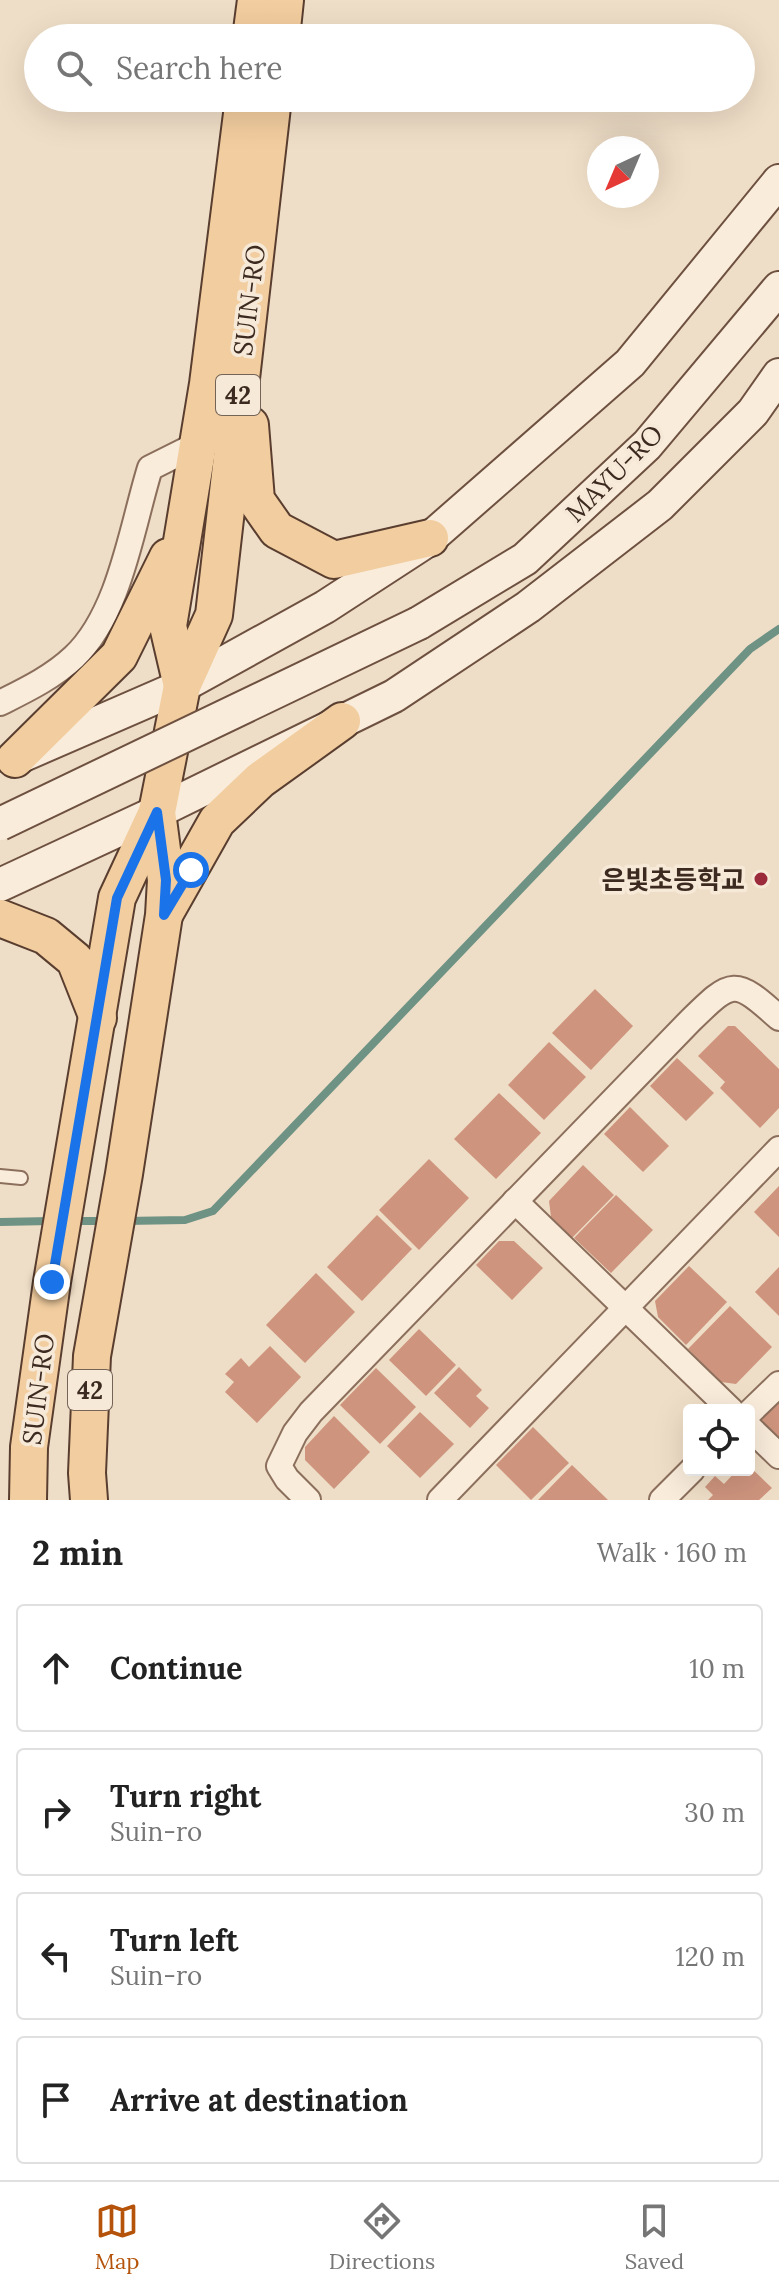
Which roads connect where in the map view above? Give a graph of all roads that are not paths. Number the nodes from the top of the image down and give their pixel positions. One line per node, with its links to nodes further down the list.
1 (256, 0): 3 (main road)
2 (285, 0): 4 (main road)
3 (253, 24)
4 (282, 24)
5 (242, 112): 11 (main road, SUIN-RO / 42)
6 (271, 112): 9 (main road, SUIN-RO / 42)
7 (779, 181): 13 (main road)
8 (779, 288): 19 (main road, MAYU-RO, bridge)
9 (245, 332): 13 (main road); 14 (main road, SUIN-RO / 42)
10 (779, 375): 16 (main road)
11 (198, 444): 12 (main road, SUIN-RO / 42); 15 (street)
12 (185, 523): 14 (main road, SUIN-RO / 42); 17 (main road)
13 (430, 538): 14 (main road)
14 (182, 686): 17 (main road); 18 (main road, SUIN-RO / 42)
15 (0, 703)
16 (342, 721): 18 (main road); 21 (main road)
17 (8, 762)
18 (157, 812): 20 (main road); 21 (main road, SUIN-RO / 42); 23 (main road, SUIN-RO / 42)
19 (0, 824)
20 (0, 885)
21 (164, 915): 37 (main road, SUIN-RO / 42)
22 (0, 918): 23 (main road)
23 (98, 1018): 36 (main road, SUIN-RO / 42)
24 (779, 1018): 28 (street)
25 (779, 1149): 29 (street)
26 (0, 1176): 27 (lane)
27 (21, 1178)
28 (515, 1201): 29 (street); 38 (street)
29 (626, 1309): 31 (street); 39 (street)
30 (779, 1384): 32 (street)
31 (725, 1404)
32 (755, 1407)
33 (755, 1433): 34 (street)
34 (779, 1456)
35 (686, 1476): 40 (street)
36 (28, 1500)
37 (89, 1500)
38 (308, 1500)
39 (440, 1500)
40 (662, 1500)

